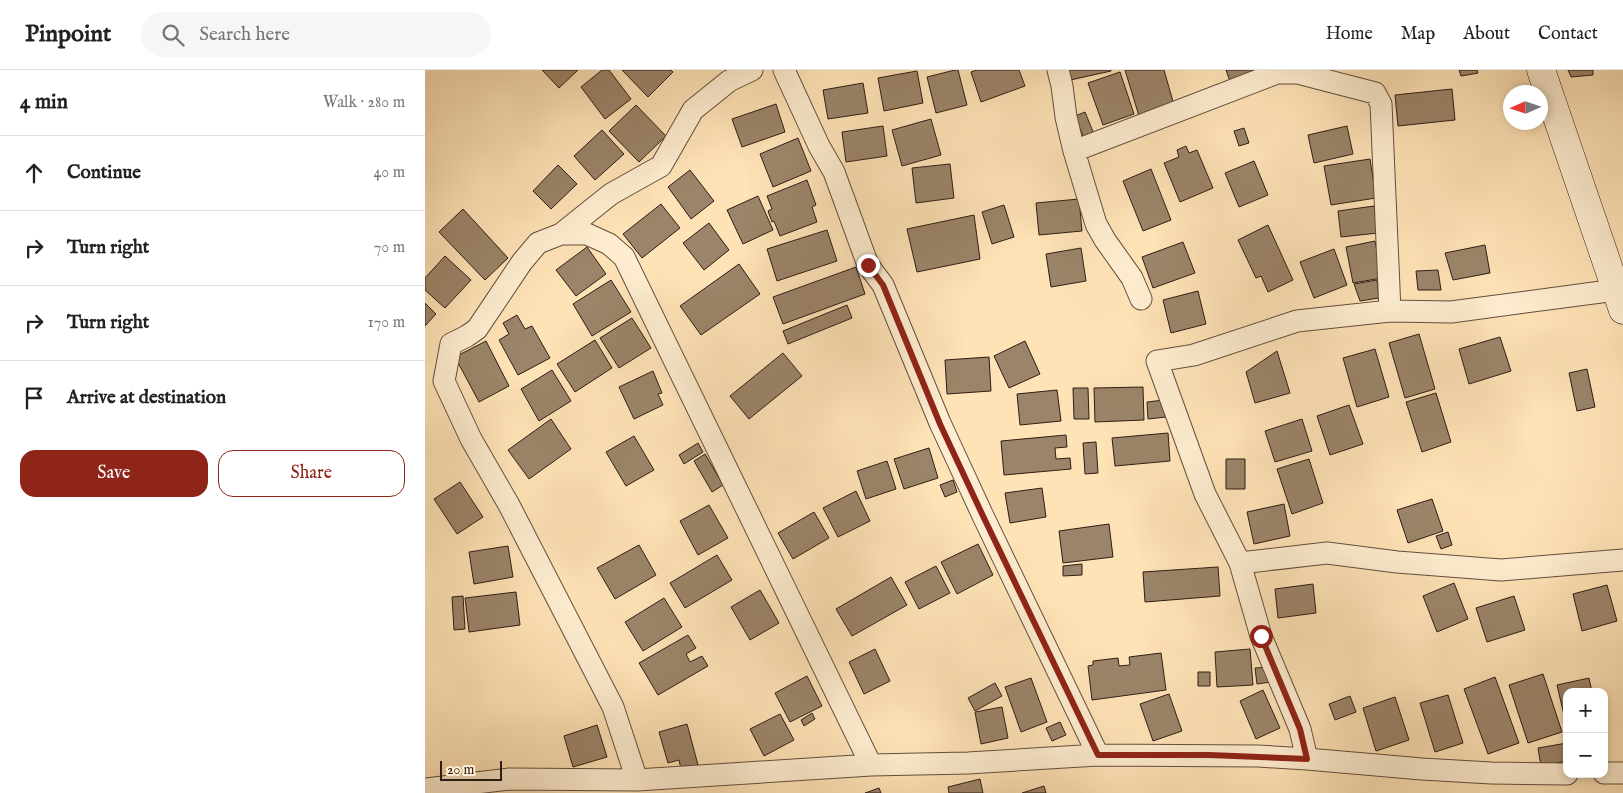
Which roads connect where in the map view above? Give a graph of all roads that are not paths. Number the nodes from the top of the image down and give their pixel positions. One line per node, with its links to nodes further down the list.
1 (752, 70): 6 (street)
2 (784, 70): 12 (street)
3 (1058, 70): 5 (street)
4 (1541, 70): 8 (main road)
5 (1074, 151): 7 (street); 9 (street)
6 (561, 234): 14 (street); 18 (street)
7 (1141, 299)
8 (1620, 300): 9 (street)
9 (1390, 311): 11 (street)
10 (1623, 560): 11 (street)
11 (1240, 563): 13 (street)
12 (1098, 755): 13 (street); 14 (street)
13 (1307, 759): 17 (street)
14 (871, 765): 18 (street)
15 (1608, 773): 16 (street)
16 (1623, 773)
17 (1563, 774)
18 (637, 780): 19 (street)
19 (425, 789)

